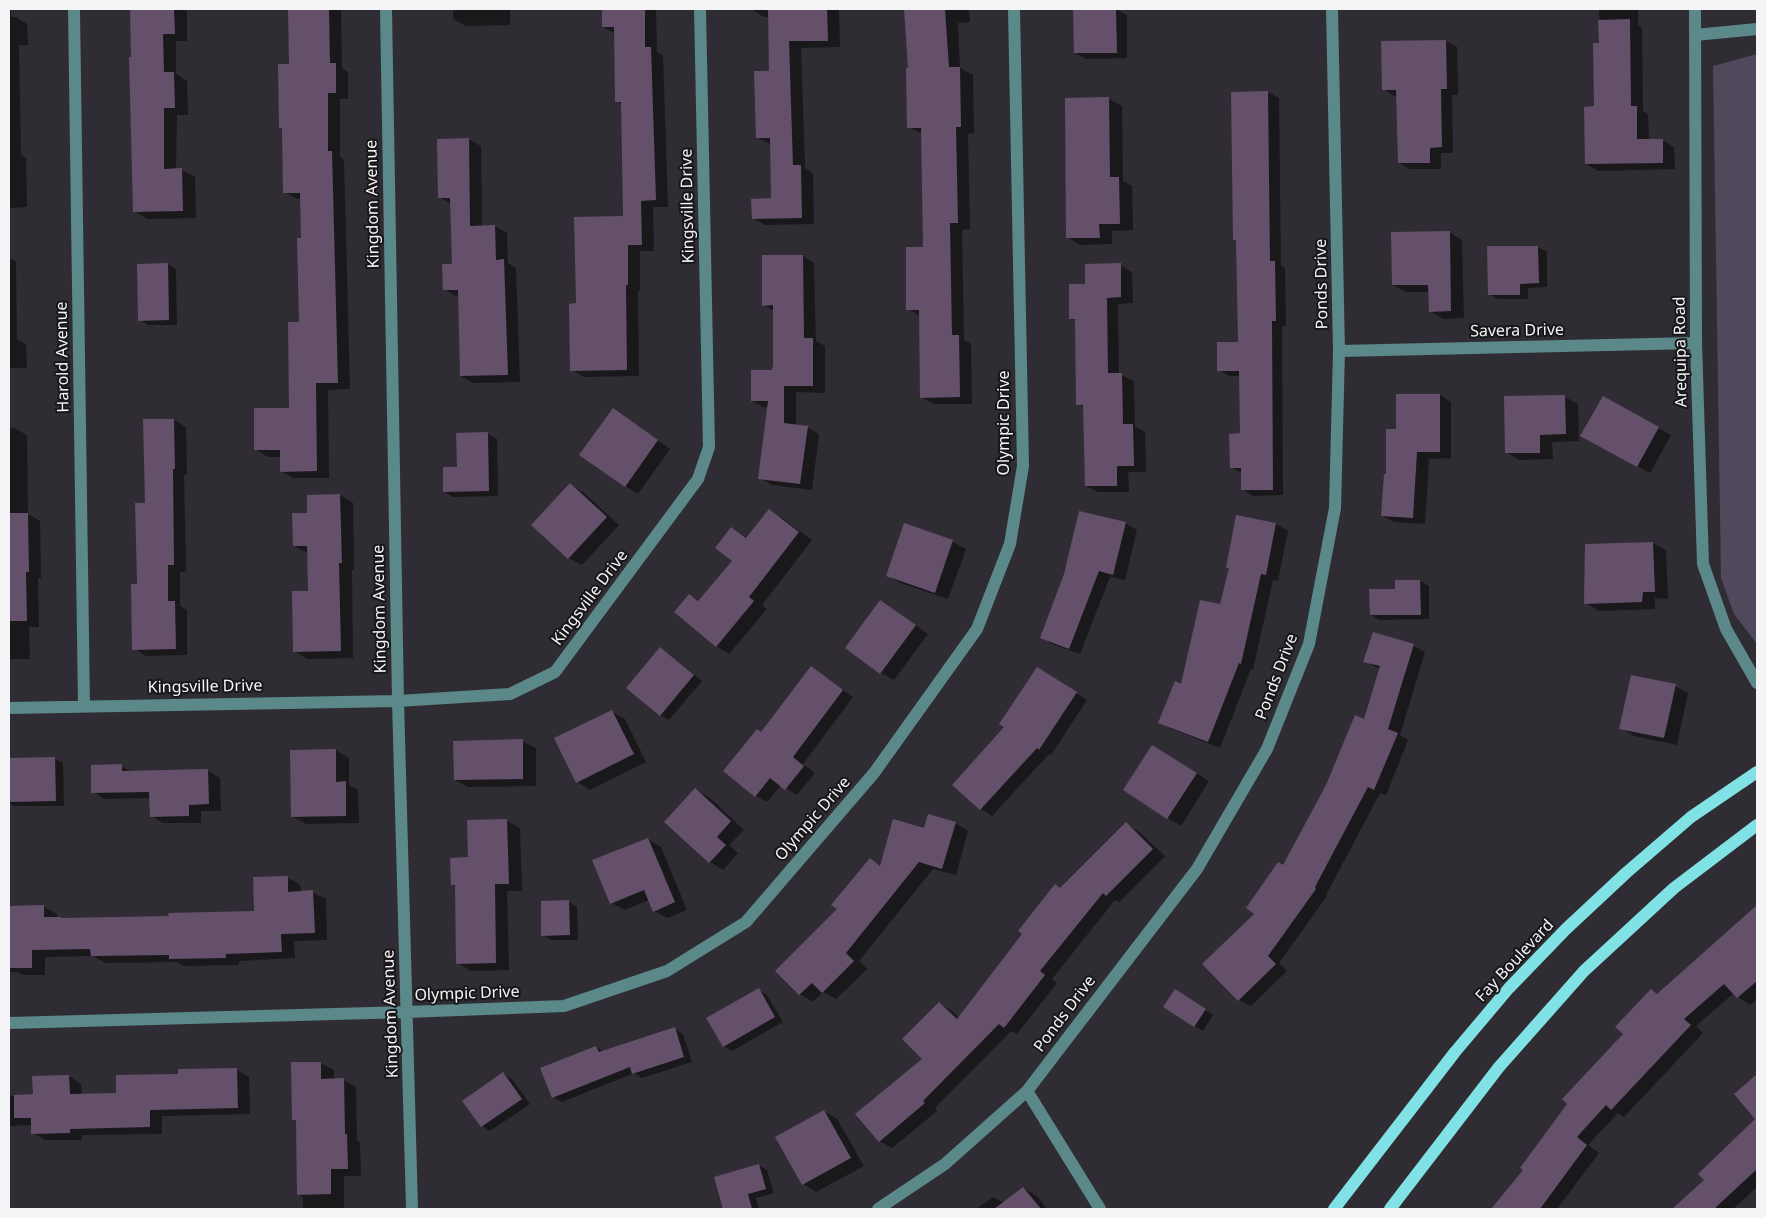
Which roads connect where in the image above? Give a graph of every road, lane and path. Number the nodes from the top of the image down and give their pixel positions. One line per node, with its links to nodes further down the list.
1 (74, 9): 13 (street, Harold Avenue)
2 (386, 9): 12 (street, Kingdom Avenue)
3 (700, 9): 12 (street, Kingsville Drive)
4 (1014, 9): 17 (street, Olympic Drive)
5 (1332, 9): 10 (street, Ponds Drive)
6 (1695, 9): 8 (street, Arequipa Road)
7 (1757, 28): 8 (street)
8 (1695, 34): 9 (street, Arequipa Road)
9 (1696, 343): 10 (street, Savera Drive); 11 (street, Arequipa Road)
10 (1339, 351): 19 (street, Ponds Drive)
11 (1757, 683)
12 (398, 700): 13 (street, Kingsville Drive); 17 (street, Kingdom Avenue)
13 (84, 705): 14 (street, Kingsville Drive)
14 (9, 708)
15 (1757, 772): 23 (main road, Fay Boulevard)
16 (1757, 825): 24 (main road)
17 (407, 1012): 18 (street, Olympic Drive); 20 (street, Kingdom Avenue)
18 (9, 1022)
19 (1027, 1091): 21 (street, Ponds Drive); 22 (street)
20 (412, 1209)
21 (878, 1209)
22 (1100, 1209)
23 (1334, 1209)
24 (1390, 1209)

